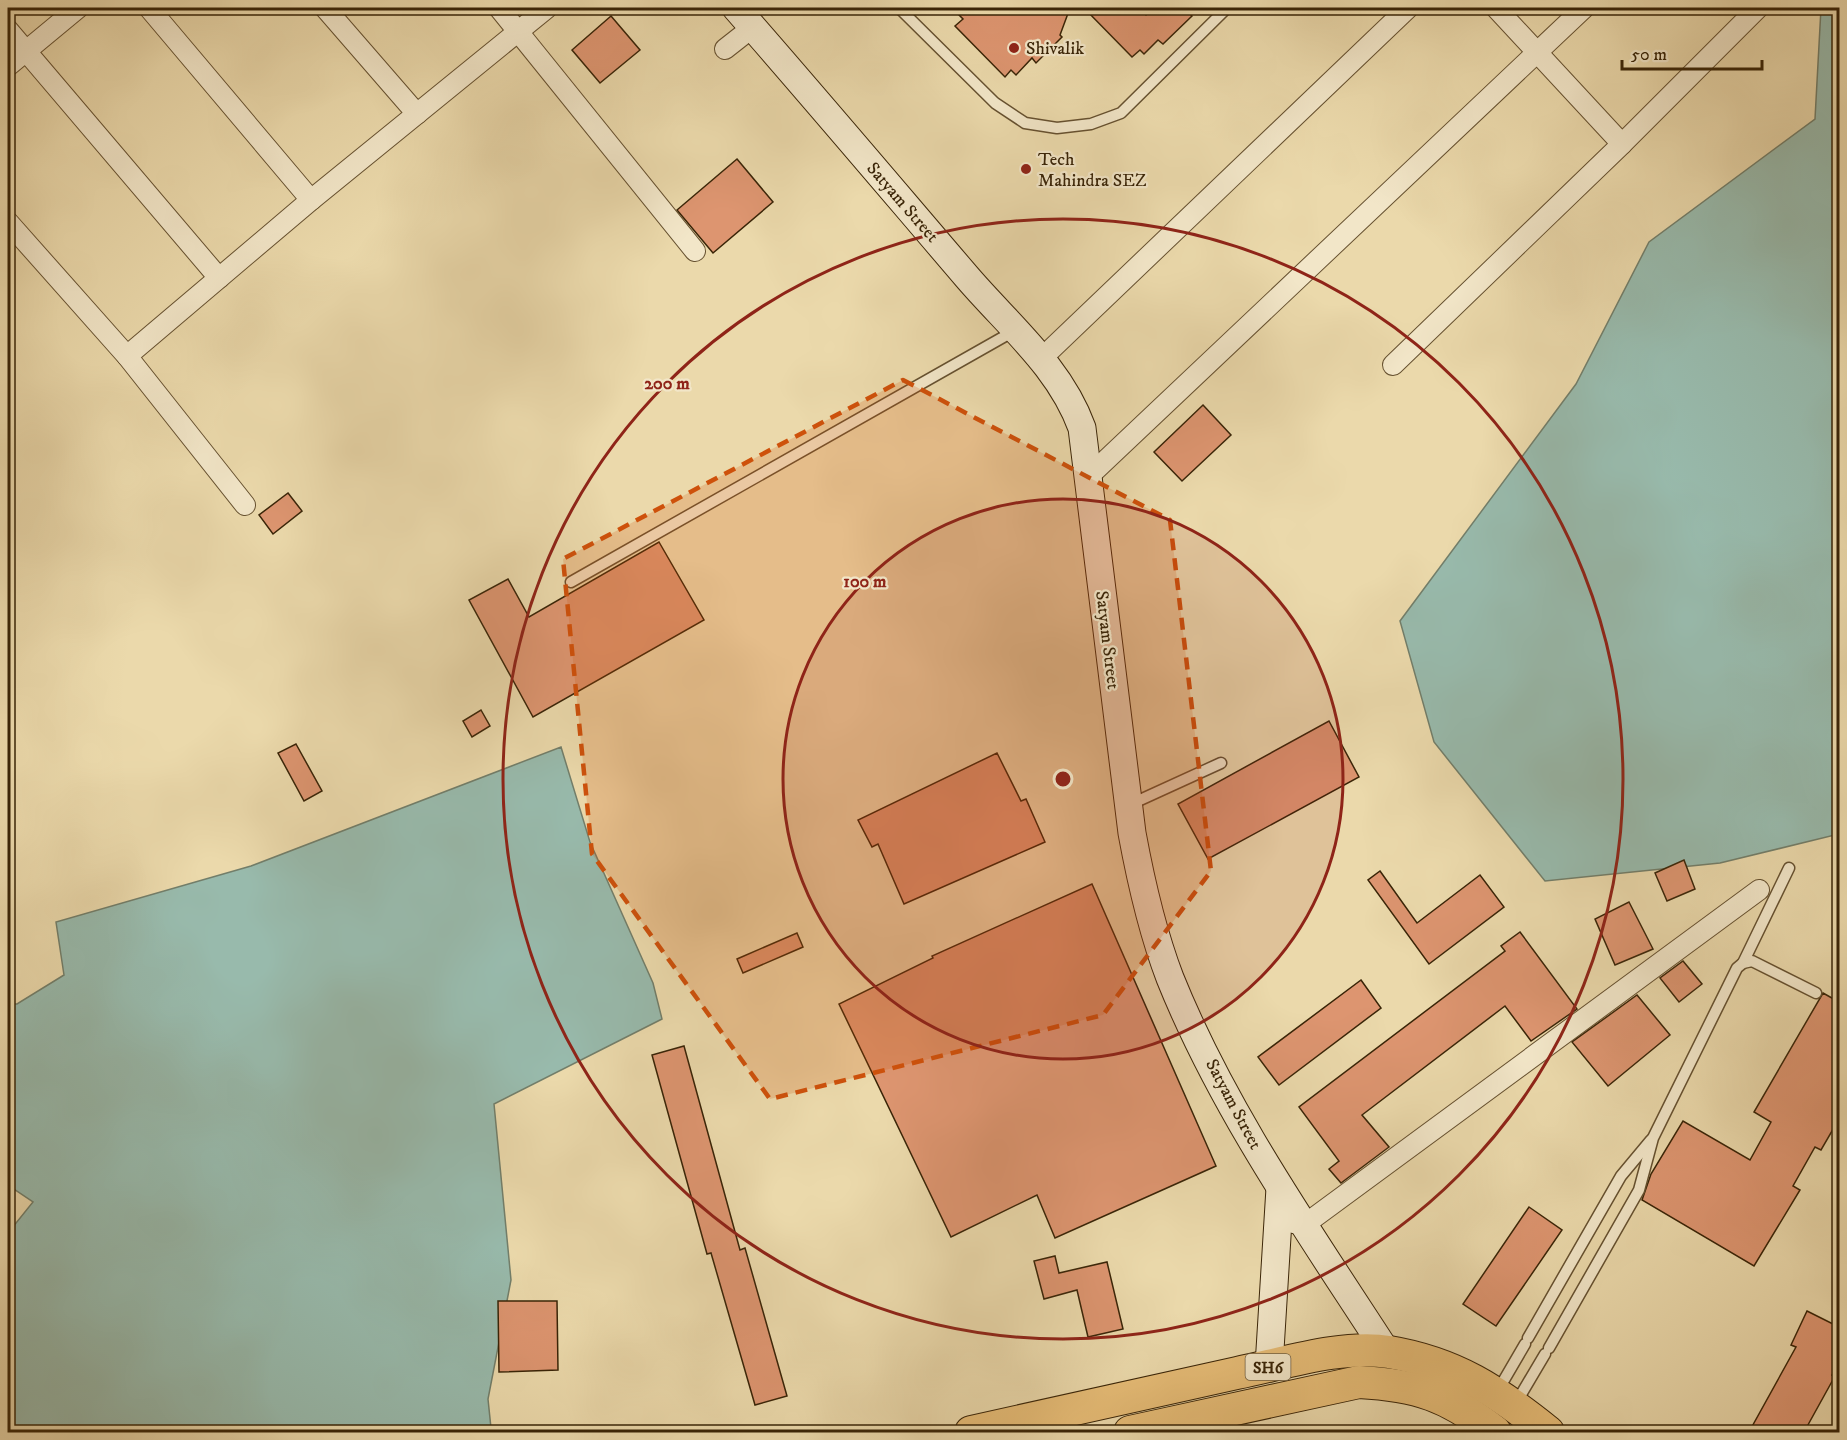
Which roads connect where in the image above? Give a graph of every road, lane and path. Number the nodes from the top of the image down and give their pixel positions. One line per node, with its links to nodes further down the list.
1 (78, 8): 16 (street)
2 (148, 8): 21 (street)
3 (325, 8): 19 (street)
4 (499, 8): 14 (street)
5 (547, 8): 14 (street)
6 (899, 8): 7 (lane)
7 (1227, 8)
8 (1408, 8): 27 (street)
9 (1496, 8): 17 (street)
10 (1584, 8): 17 (street)
11 (1758, 8): 20 (street)
12 (744, 17): 15 (street); 25 (street, Satyam Street)
13 (8, 30): 16 (street)
14 (519, 31): 19 (street); 23 (street)
15 (725, 49)
16 (25, 51): 18 (street); 24 (street)
17 (1537, 52): 20 (street); 29 (street)
18 (8, 66)
19 (417, 114): 21 (street)
20 (1622, 144): 28 (street)
21 (311, 200): 24 (street)
22 (8, 222): 26 (street)
23 (695, 251)
24 (219, 278): 26 (street)
25 (1014, 331): 27 (street, Satyam Street); 31 (lane)
26 (127, 356): 30 (street)
27 (1041, 358): 29 (street, Satyam Street)
28 (1394, 365)
29 (1088, 477): 33 (street, Satyam Street)
30 (245, 505)
31 (572, 582)
32 (1221, 763): 33 (lane)
33 (1129, 805): 39 (street, Satyam Street)
34 (1789, 868): 36 (lane)
35 (1759, 890): 39 (street)
36 (1743, 963): 37 (lane); 38 (lane)
37 (1816, 993)
38 (1653, 1138): 42 (lane); 42 (lane)
39 (1291, 1223): 40 (street); 41 (street, Satyam Street)
40 (1386, 1351): 41 (main road, SH6); 42 (main road, SH6)
41 (1269, 1366): 43 (main road, SH6)
42 (1506, 1399): 46 (main road, SH6)
43 (971, 1432)
44 (1130, 1432): 45 (main road, SH6)
45 (1495, 1432)
46 (1548, 1432)

